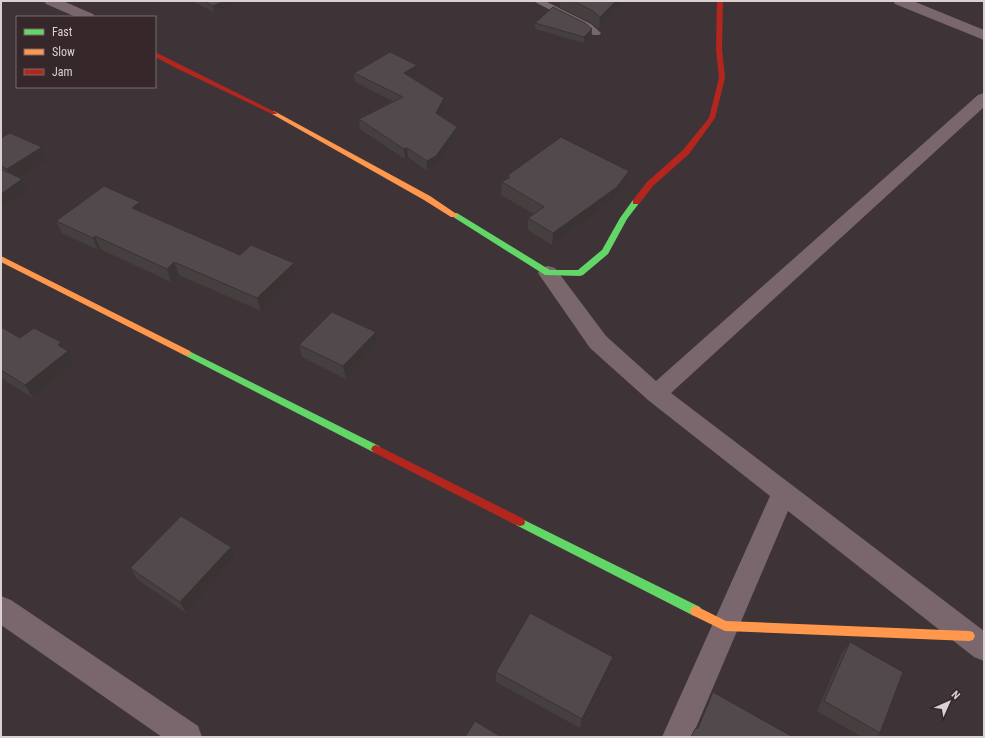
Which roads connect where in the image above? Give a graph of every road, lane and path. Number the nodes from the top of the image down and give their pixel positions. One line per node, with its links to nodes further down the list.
1 (51, 1): 5 (street)
2 (538, 1): 6 (lane)
3 (720, 1): 11 (street)
4 (900, 1): 7 (street)
5 (86, 16)
6 (596, 33)
7 (984, 35)
8 (156, 55): 11 (street)
9 (984, 98): 12 (street)
10 (1, 259): 15 (street)
11 (548, 273): 12 (street)
12 (656, 394): 13 (street)
13 (784, 492): 15 (street); 16 (street)
14 (1, 609): 17 (street)
15 (725, 626): 16 (street); 18 (street)
16 (976, 642)
17 (187, 737)
18 (676, 737)

